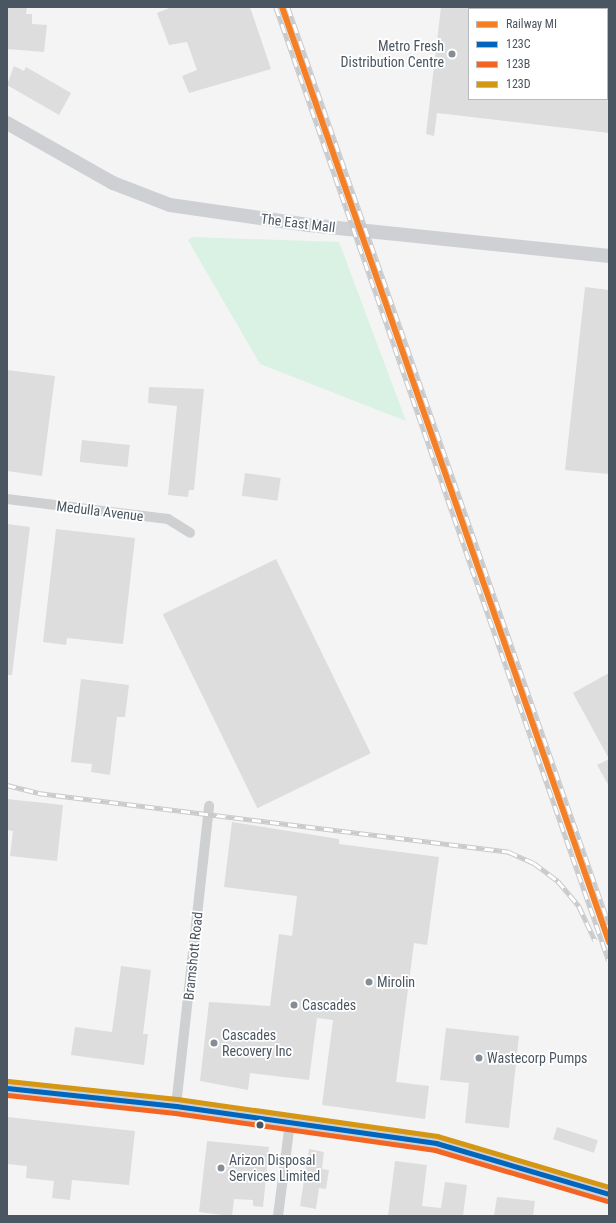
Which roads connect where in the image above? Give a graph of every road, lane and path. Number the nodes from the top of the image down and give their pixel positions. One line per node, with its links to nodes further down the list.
1 (7, 123): 2 (main road, The East Mall)
2 (609, 256)
3 (7, 499): 4 (street, Medulla Avenue)
4 (190, 534)
5 (209, 806): 7 (street, Bramshott Road)
6 (7, 1088): 7 (main road)
7 (176, 1106): 8 (main road)
8 (290, 1122): 9 (main road); 10 (street)
9 (609, 1194)
10 (278, 1216)

